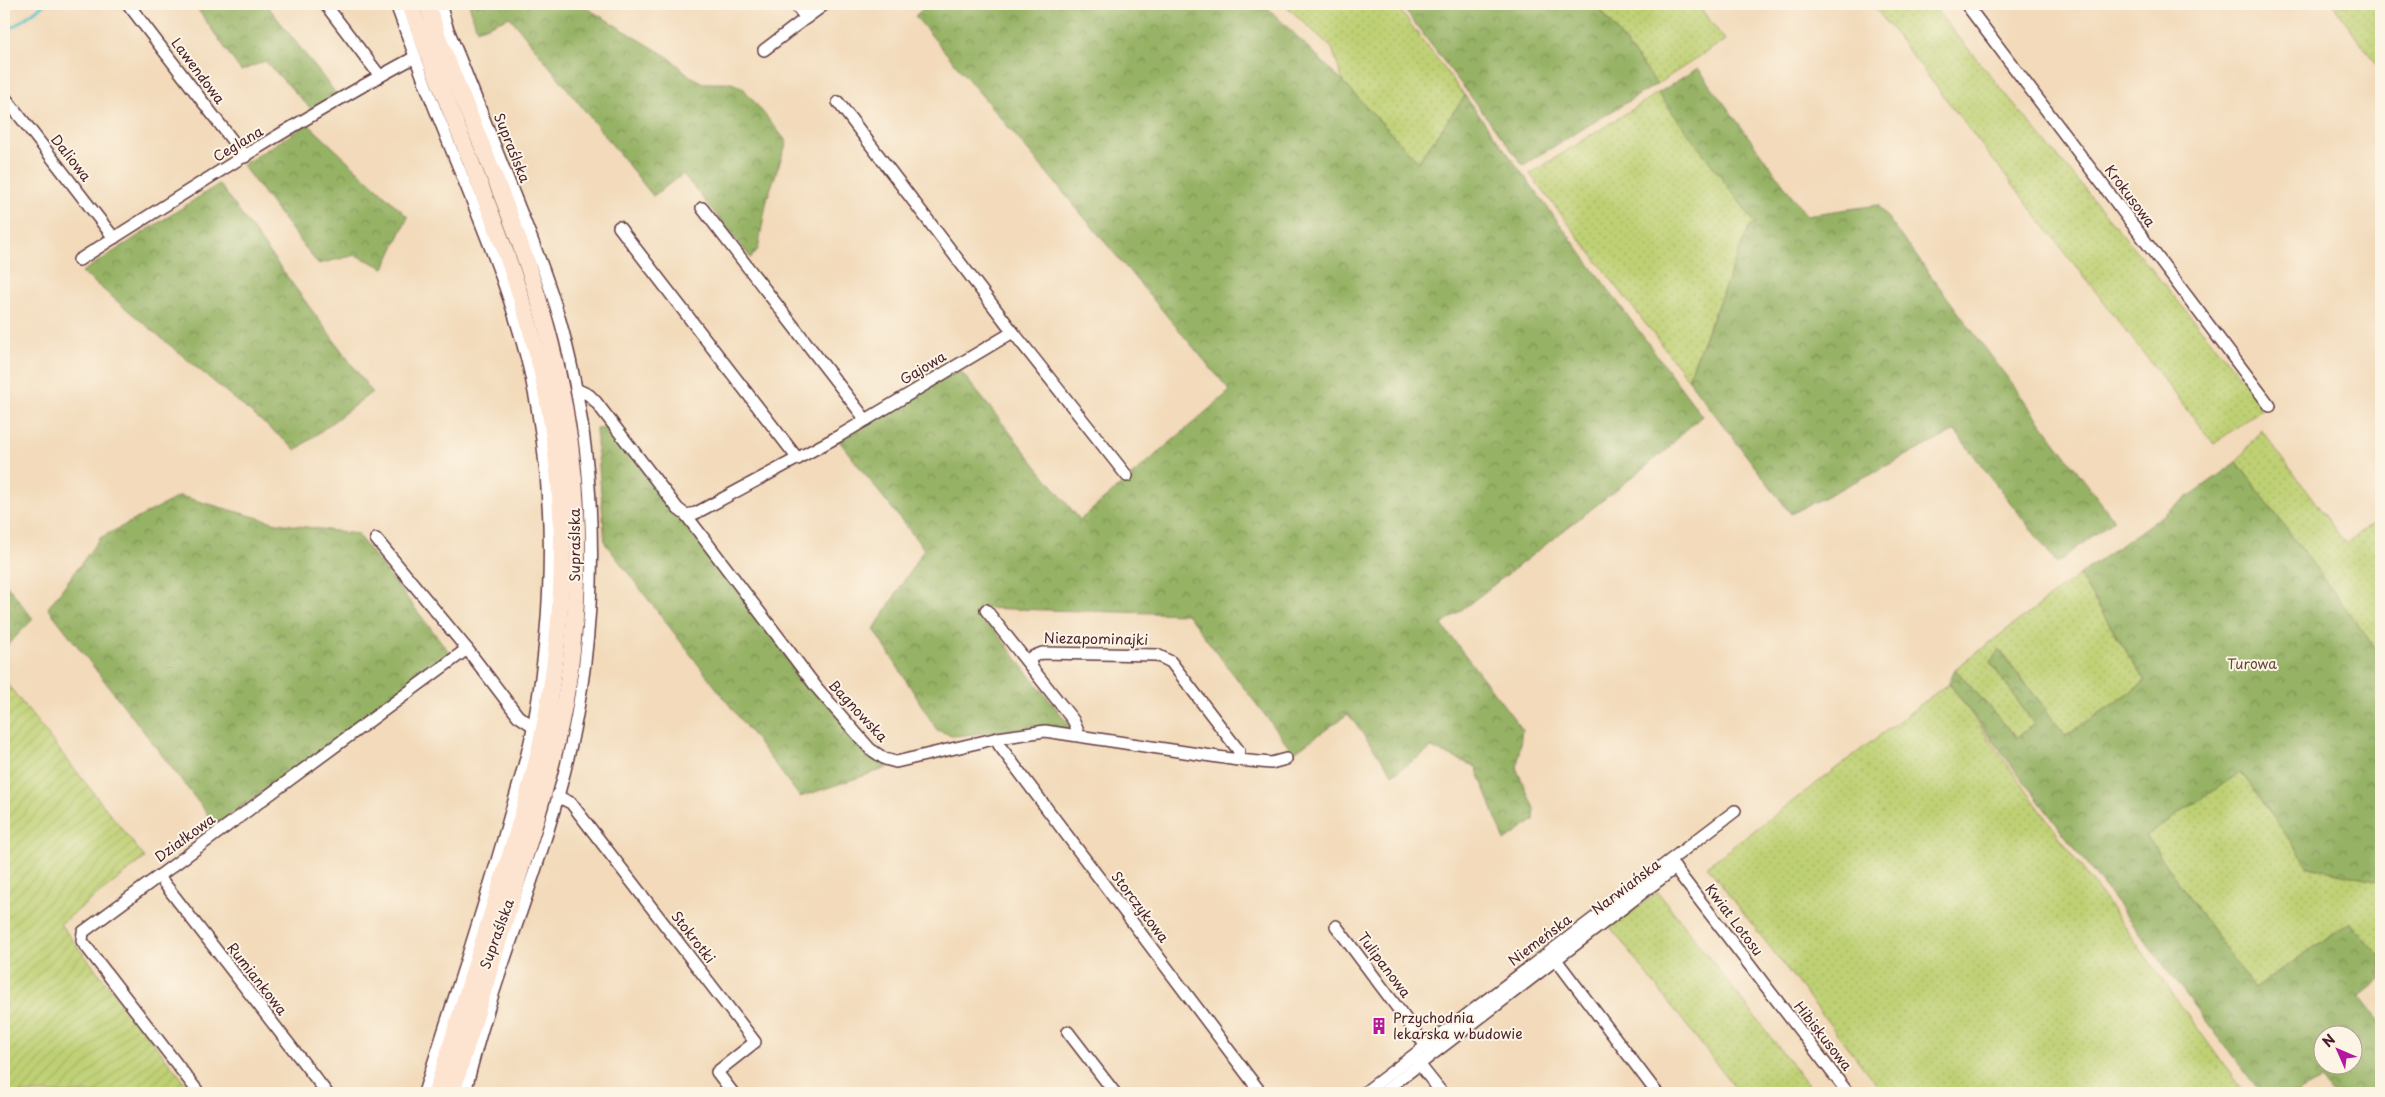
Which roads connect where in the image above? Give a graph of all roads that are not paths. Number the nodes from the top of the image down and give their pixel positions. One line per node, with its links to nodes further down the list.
1 (128, 4): 16 (street, Lawendowa)
2 (324, 4): 13 (street)
3 (396, 4): 12 (street, Supraślska)
4 (410, 4): 50 (main road)
5 (427, 4): 51 (main road)
6 (440, 4): 22 (street, Supraślska)
7 (795, 4): 10 (street)
8 (825, 4): 10 (street)
9 (1966, 4): 23 (street, Krokusowa)
10 (806, 18): 11 (street)
11 (764, 50)
12 (415, 57): 13 (street, Ceglana); 32 (street, Supraślska)
13 (380, 76): 16 (street, Ceglana)
14 (4, 96): 19 (street, Daliowa)
15 (838, 102): 21 (street)
16 (245, 157): 19 (street, Ceglana)
17 (702, 208): 24 (street)
18 (619, 227): 25 (street)
19 (114, 238): 20 (street, Ceglana)
20 (79, 260)
21 (1014, 332): 24 (street, Gajowa); 26 (street)
22 (576, 390): 27 (street, Bagnowska); 37 (street, Supraślska)
23 (2270, 406)
24 (866, 420): 25 (street, Gajowa)
25 (798, 458): 27 (street, Gajowa)
26 (1127, 476)
27 (686, 515): 34 (street, Bagnowska)
28 (376, 539): 30 (street)
29 (986, 610): 31 (street)
30 (467, 649): 32 (street); 47 (street, Działkowa)
31 (1032, 668): 33 (street); 36 (street, Niezapominajki)
32 (533, 726): 49 (street, Supraślska)
33 (1076, 735): 34 (street, Bagnowska); 36 (street, Bagnowska)
34 (998, 738): 55 (street, Storczykowa)
35 (1286, 759): 36 (street, Bagnowska)
36 (1238, 760)
37 (557, 796): 52 (street, Supraślska); 53 (street, Stokrotki)
38 (1735, 811): 39 (street, Niemeńska)
39 (1672, 865): 42 (street, Niemeńska); 43 (street, Kwiat Lotosu)
40 (164, 883): 48 (street, Rumiankowa)
41 (1336, 926): 45 (street, Tulipanowa)
42 (1553, 956): 45 (street, Niemeńska); 46 (street); 59 (street)
43 (1774, 998): 60 (street, Hibiskusowa)
44 (1068, 1032): 54 (street)
45 (1426, 1046): 46 (street, Niemeńska)
46 (1416, 1060): 56 (street, Niemeńska); 57 (street); 58 (street)
47 (199, 1093)
48 (327, 1093)
49 (424, 1093)
50 (436, 1093)
51 (452, 1093)
52 (465, 1093)
53 (733, 1093)
54 (1115, 1093)
55 (1261, 1093)
56 (1364, 1093)
57 (1382, 1093)
58 (1442, 1093)
59 (1658, 1093)
60 (1848, 1093)

